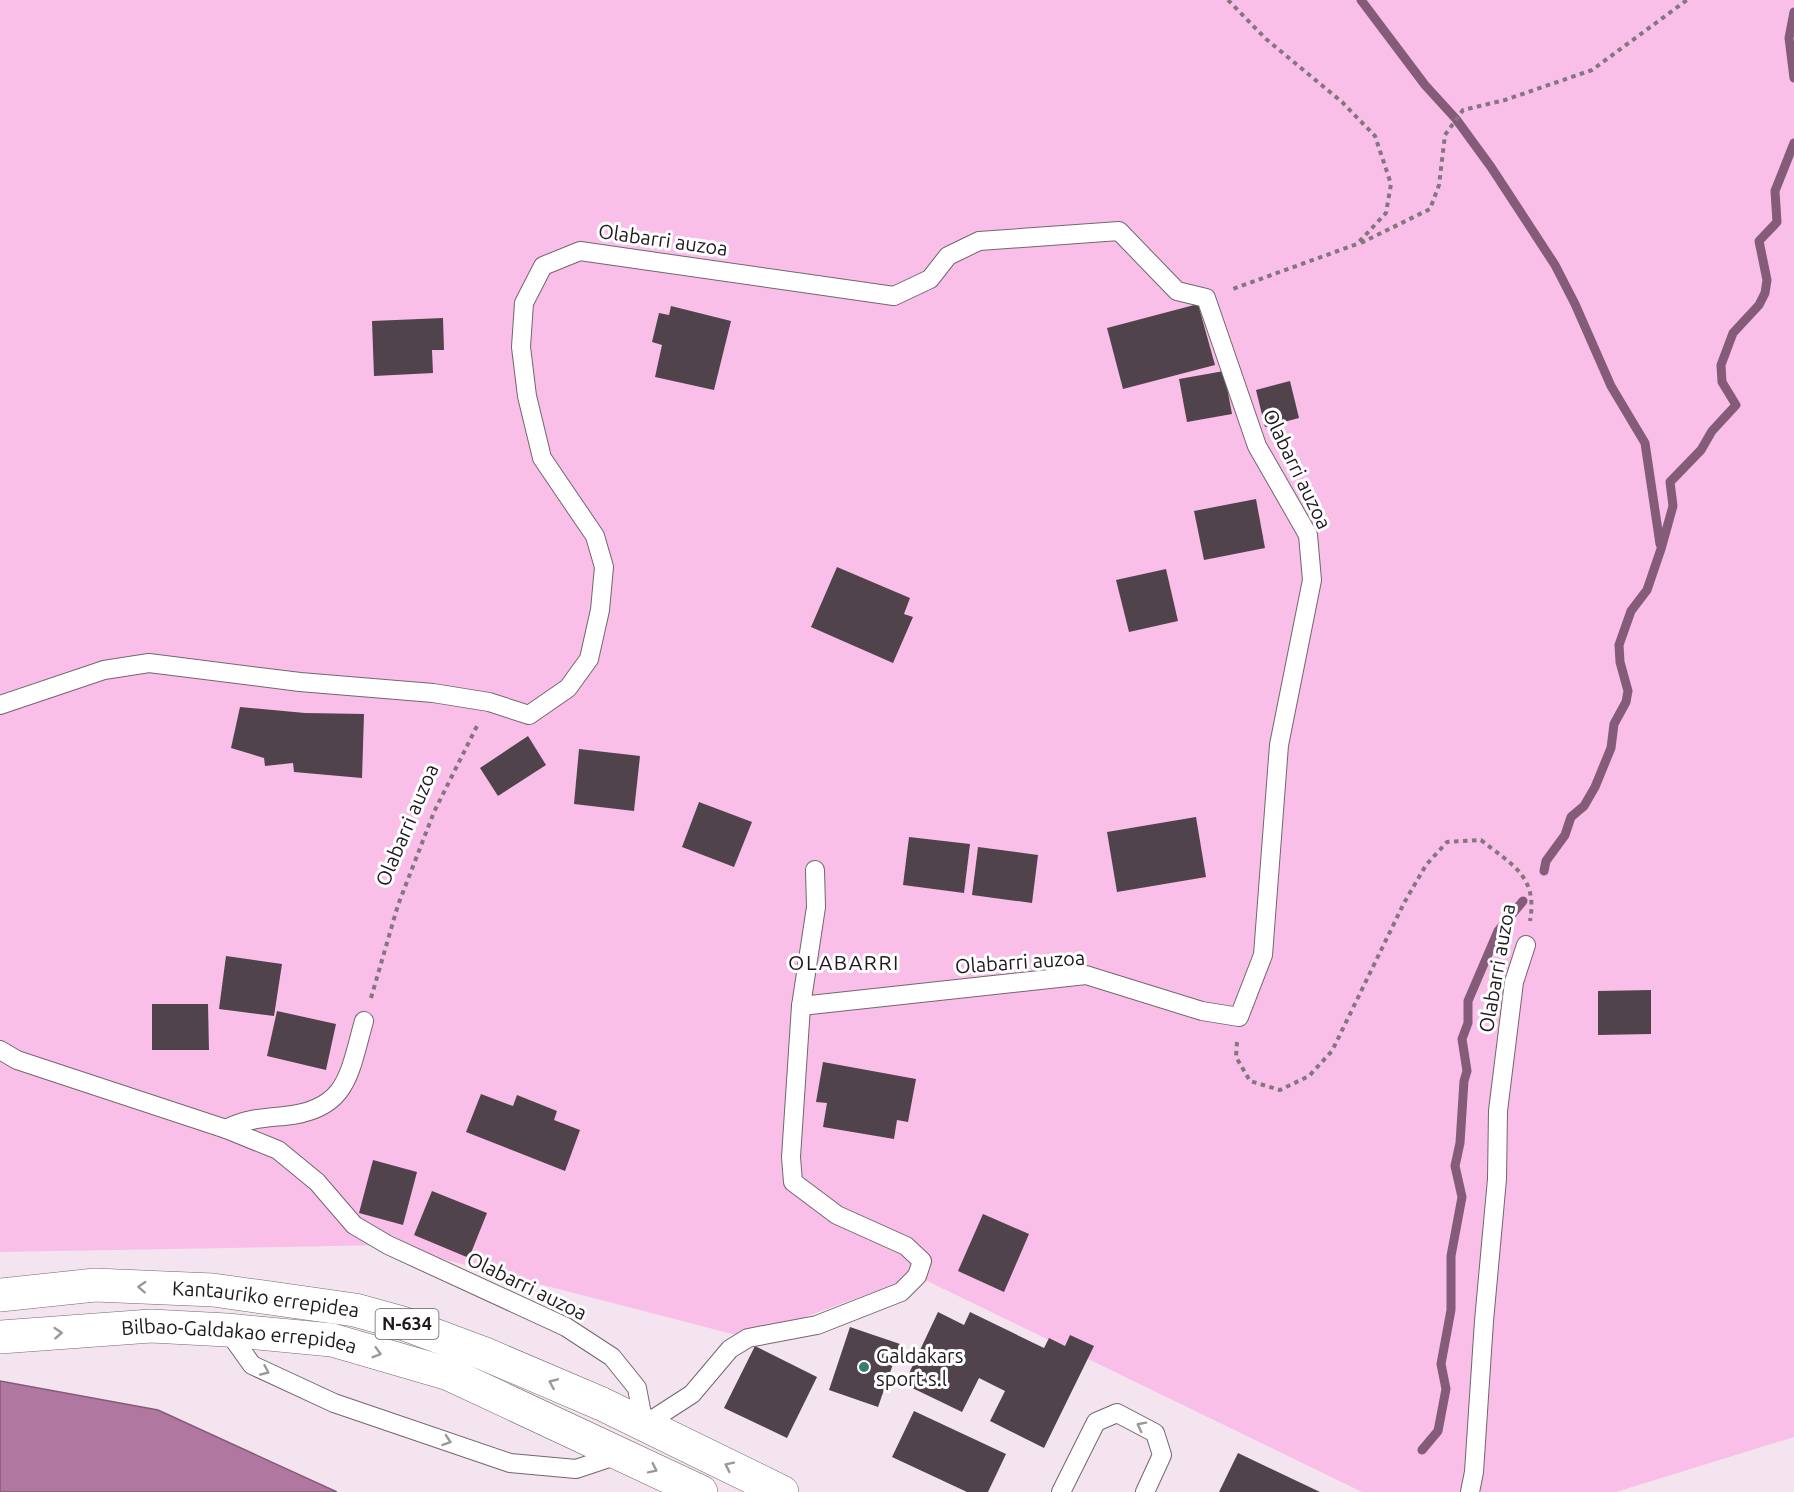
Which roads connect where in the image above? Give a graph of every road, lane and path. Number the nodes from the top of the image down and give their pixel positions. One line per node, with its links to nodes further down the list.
1 (1228, 0): 3 (path)
2 (1687, 0): 3 (path)
3 (1358, 244): 4 (path)
4 (1206, 298): 5 (lane, Olabarri auzoa); 10 (lane, Olabarri auzoa)
5 (489, 702): 6 (lane, Olabarri auzoa); 11 (path, Olabarri auzoa)
6 (0, 705)
7 (815, 870): 9 (lane)
8 (1526, 945): 10 (path, Olabarri auzoa); 23 (lane, Olabarri auzoa)
9 (801, 1006): 10 (lane, Olabarri auzoa); 17 (lane)
10 (1239, 1017)
11 (364, 1021): 13 (lane)
12 (0, 1050): 13 (lane, Olabarri auzoa)
13 (226, 1129): 17 (lane, Olabarri auzoa)
14 (0, 1295): 17 (highway, Kantauriko errepidea / N-634, one-way to 14)
15 (227, 1330): 16 (highway, Bilbao-Galdakao errepidea / N-634, one-way to 15); 18 (highway, Bilbao-Galdakao errepidea / N-634, one-way to 18); 18 (lane, one-way to 18)
16 (0, 1337)
17 (644, 1425): 20 (highway, Kantauriko errepidea / N-634, one-way to 17)
18 (621, 1454): 19 (highway, Bilbao-Galdakao errepidea / N-634, one-way to 19)
19 (701, 1492)
20 (782, 1492)
21 (1061, 1492): 22 (lane, one-way to 21)
22 (1145, 1492)
23 (1470, 1492)

